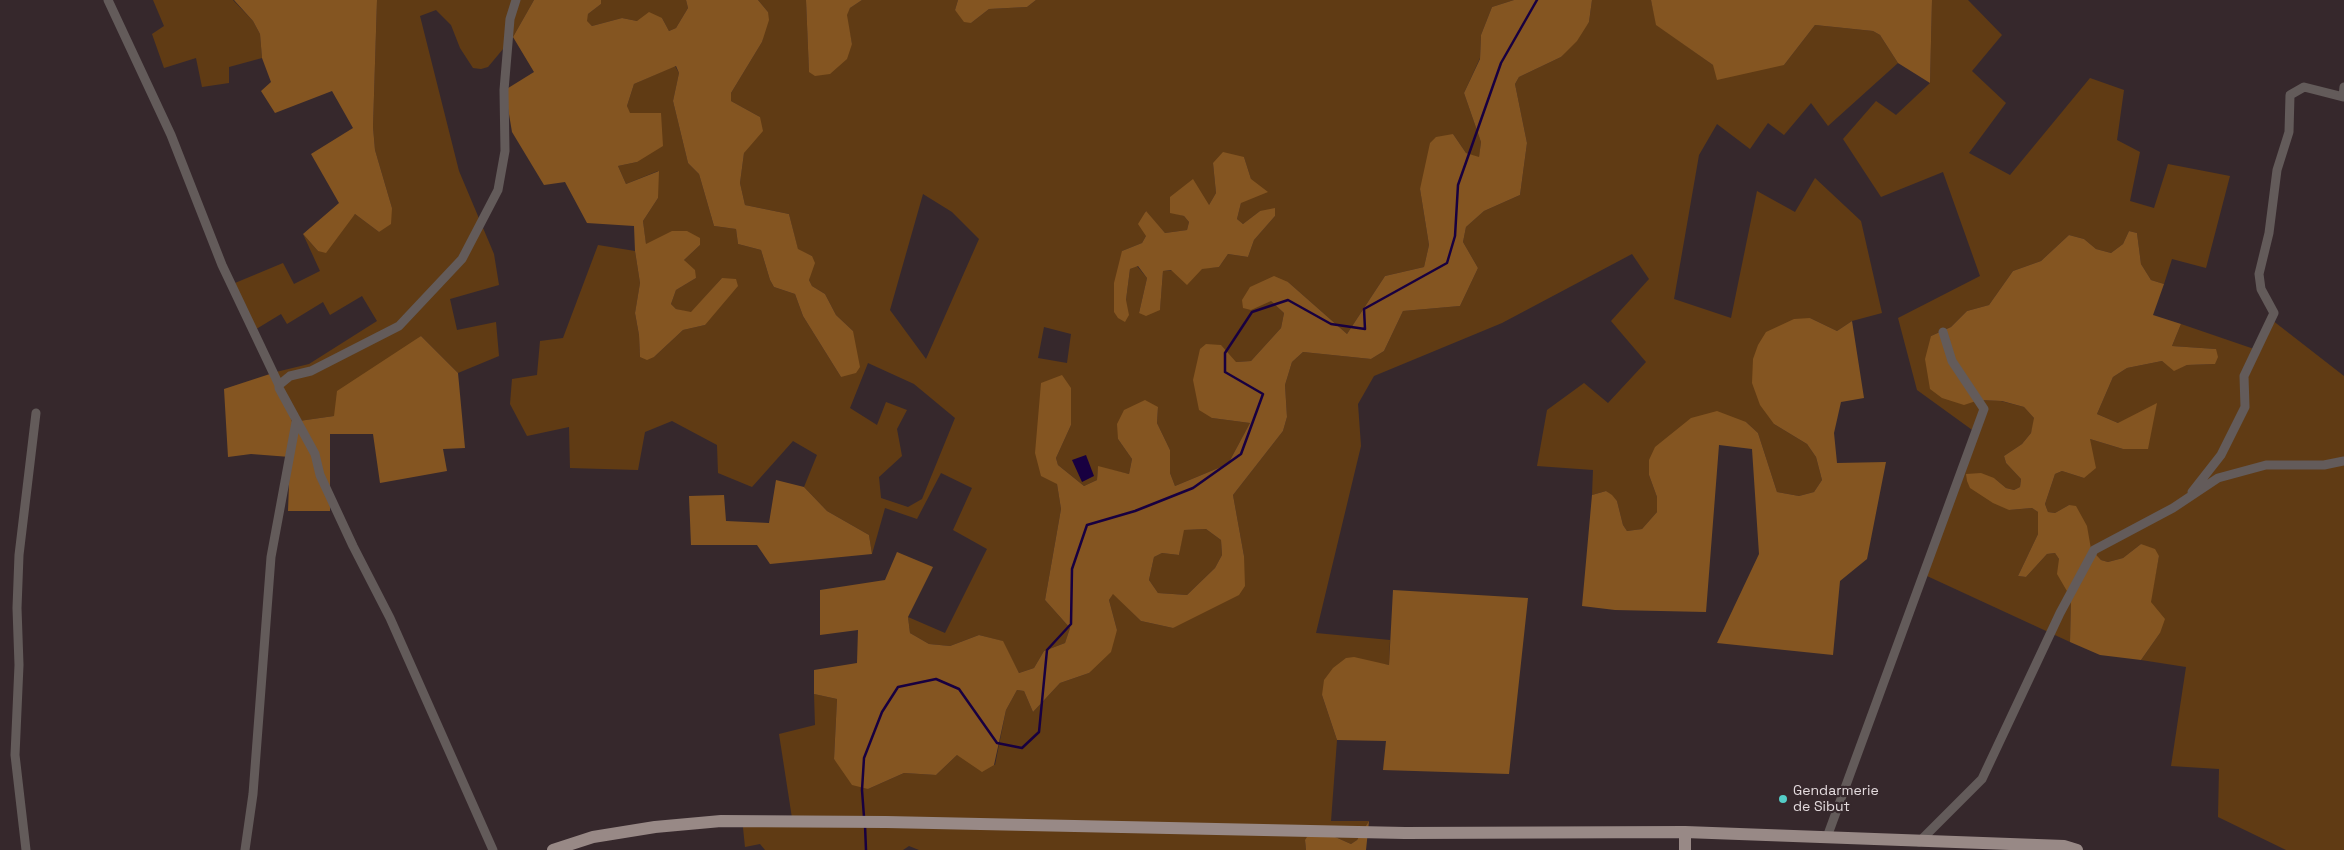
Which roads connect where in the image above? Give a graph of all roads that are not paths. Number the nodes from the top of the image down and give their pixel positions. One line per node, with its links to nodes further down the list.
1 (108, 0): 5 (street)
2 (516, 0): 5 (street)
3 (2344, 87): 9 (street)
4 (1943, 332): 11 (street)
5 (279, 385): 7 (street)
6 (36, 413): 13 (street)
7 (296, 422): 14 (street); 15 (street)
8 (2344, 461): 9 (street)
9 (2172, 508): 12 (street)
10 (1685, 832): 11 (main road); 16 (main road); 17 (main road)
11 (1827, 837): 12 (main road)
12 (1920, 842): 18 (main road)
13 (26, 850)
14 (245, 850)
15 (493, 850)
16 (553, 850)
17 (1685, 850)
18 (2077, 850)

